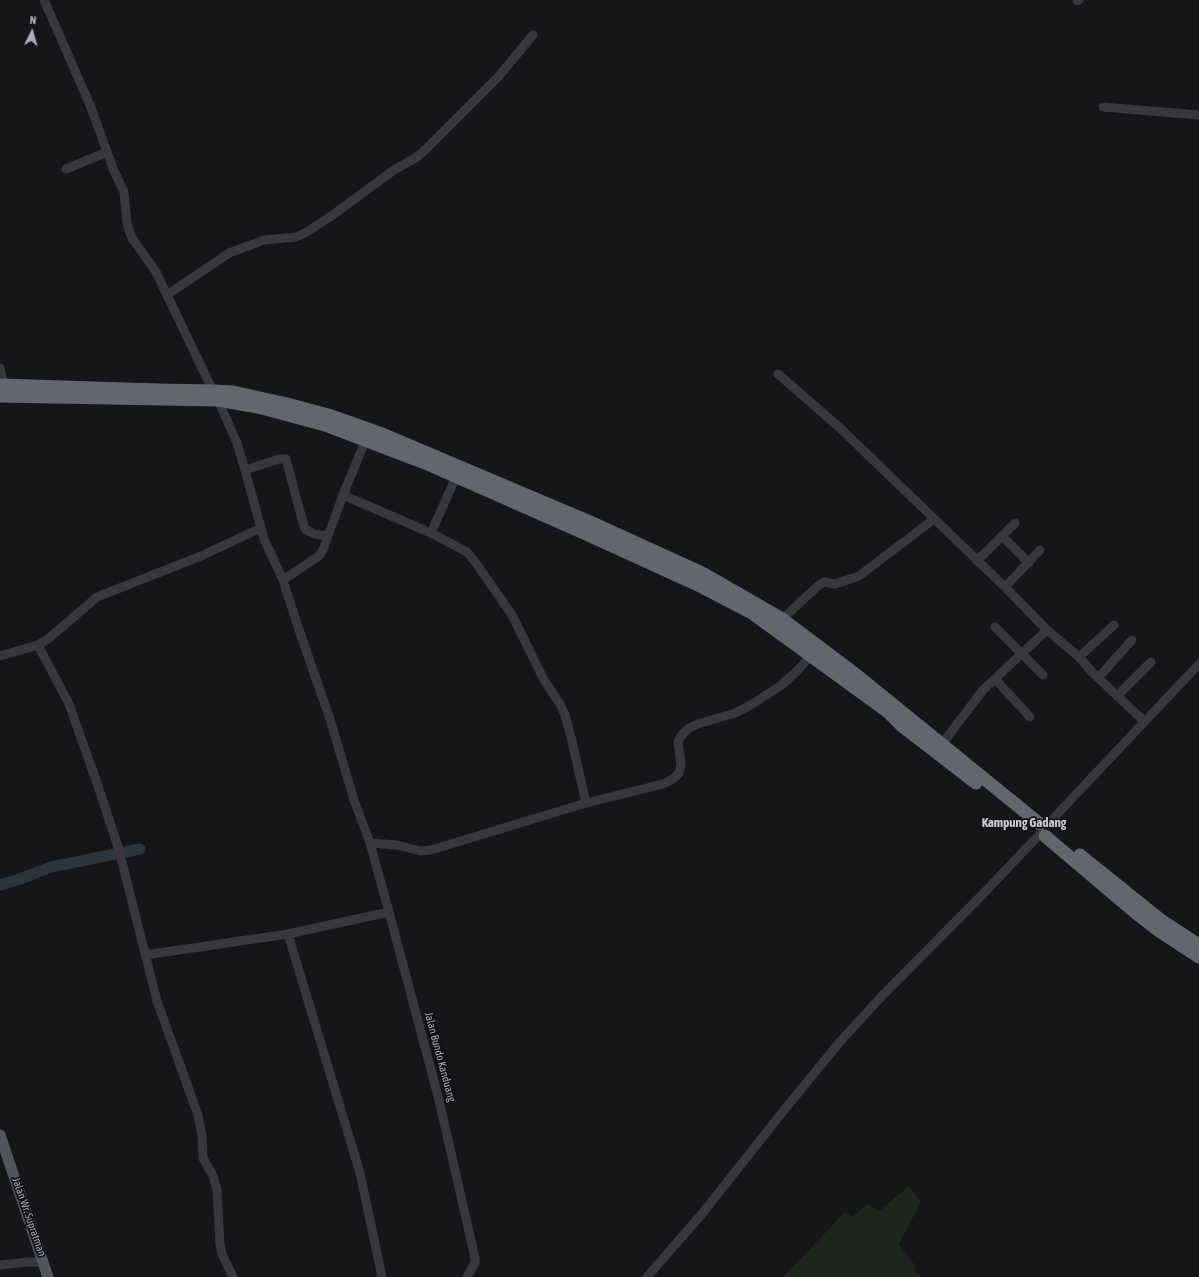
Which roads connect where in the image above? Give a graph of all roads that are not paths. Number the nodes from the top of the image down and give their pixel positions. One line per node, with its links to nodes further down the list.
1 (44, 0): 5 (street, Jalan Bundo Kanduang)
2 (533, 35): 7 (street)
3 (1103, 107): 4 (street)
4 (1199, 115)
5 (107, 152): 6 (street); 7 (street, Jalan Bundo Kanduang)
6 (66, 169)
7 (167, 295): 11 (street, Jalan Bundo Kanduang)
8 (0, 368): 10 (street)
9 (778, 374): 17 (street)
10 (2, 388): 11 (highway)
11 (215, 395): 12 (highway); 14 (street, Jalan Bundo Kanduang)
12 (326, 420): 13 (highway); 20 (highway)
13 (366, 439): 15 (highway); 16 (street)
14 (245, 470): 19 (street, Jalan Bundo Kanduang); 22 (street)
15 (456, 476): 20 (highway); 21 (street)
16 (343, 495): 21 (street); 22 (street)
17 (934, 519): 25 (street); 29 (street)
18 (1015, 523): 23 (street)
19 (261, 528): 27 (street, Jalan Bundo Kanduang); 34 (street)
20 (587, 528): 29 (highway)
21 (432, 533): 48 (street)
22 (328, 536): 27 (street)
23 (1002, 536): 25 (street); 26 (street)
24 (1040, 550): 26 (street)
25 (977, 561): 28 (street)
26 (1029, 563): 28 (street)
27 (283, 580): 50 (street, Jalan Bundo Kanduang)
28 (1004, 587): 32 (street)
29 (778, 623): 37 (highway); 47 (highway)
30 (1114, 625): 38 (street)
31 (995, 627): 35 (street)
32 (1047, 630): 35 (street); 38 (street)
33 (1132, 640): 42 (street)
34 (38, 645): 36 (street); 54 (street)
35 (1022, 653): 41 (street); 43 (street)
36 (0, 656)
37 (811, 656): 48 (street); 49 (highway)
38 (1079, 657): 42 (street)
39 (1151, 662): 44 (street)
40 (1199, 664): 46 (street)
41 (1043, 675)
42 (1098, 678): 44 (street)
43 (994, 679): 45 (street); 47 (street)
44 (1117, 696): 46 (street)
45 (1030, 717)
46 (1144, 721): 49 (street)
47 (942, 744): 49 (highway)
48 (586, 802): 50 (street)
49 (1043, 830): 53 (highway); 63 (street)
50 (370, 843): 51 (street, Jalan Bundo Kanduang)
51 (389, 912): 52 (street); 62 (street, Jalan Bundo Kanduang)
52 (288, 934): 54 (street); 61 (street)
53 (1191, 944): 55 (highway)
54 (145, 955): 60 (street)
55 (1199, 957)
56 (0, 1135): 57 (main road, Jalan Wr. Supratman)
57 (44, 1262): 58 (street); 59 (main road, Jalan Wr. Supratman)
58 (0, 1265)
59 (48, 1277)
60 (233, 1277)
61 (382, 1277)
62 (467, 1277)
63 (647, 1277)

